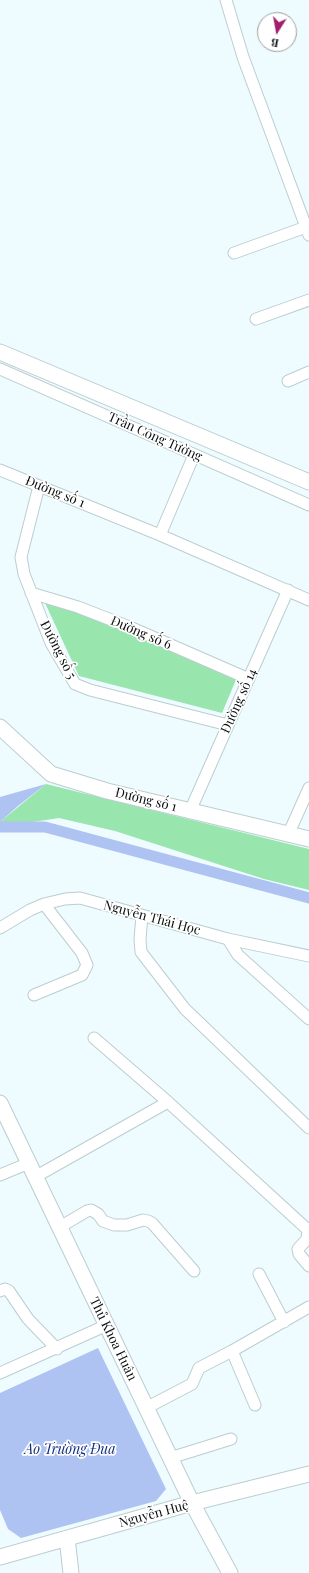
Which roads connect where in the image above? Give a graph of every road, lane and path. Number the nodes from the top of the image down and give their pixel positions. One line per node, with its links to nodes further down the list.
1 (226, 0): 2 (street)
2 (308, 231): 3 (street)
3 (234, 253)
4 (309, 300): 5 (street)
5 (256, 320)
6 (0, 352): 12 (main road, Trần Công Tường)
7 (0, 369): 10 (street, Trần Công Tường)
8 (309, 372): 9 (street)
9 (288, 381)
10 (194, 455): 14 (street, Trần Công Tường); 15 (street)
11 (0, 470): 13 (street, Đường số 1)
12 (309, 482)
13 (39, 486): 15 (street, Đường số 1); 17 (street, Đường số 5)
14 (309, 505)
15 (160, 534): 16 (street, Đường số 1)
16 (288, 590): 18 (street, Đường số 1); 19 (street, Đường số 14)
17 (31, 593): 19 (street, Đường số 6); 20 (street, Đường số 5)
18 (309, 600)
19 (249, 679): 20 (street, Đường số 14)
20 (228, 725): 23 (street, Đường số 14)
21 (0, 727): 23 (main road, Đường số 1)
22 (309, 788): 24 (street)
23 (190, 811): 24 (main road, Đường số 1)
24 (288, 835): 25 (main road, Đường số 1)
25 (309, 839)
26 (44, 904): 27 (street, Nguyễn Thái Học); 28 (street, Nguyễn Thái Học); 31 (street)
27 (142, 916): 29 (street, Nguyễn Thái Học); 36 (street)
28 (0, 928)
29 (228, 939): 30 (street, Nguyễn Thái Học); 32 (street)
30 (309, 956)
31 (34, 995)
32 (309, 1020)
33 (94, 1038): 34 (street)
34 (168, 1102): 37 (street); 40 (street)
35 (0, 1103): 37 (main road, Thủ Khoa Huân)
36 (309, 1128)
37 (32, 1170): 38 (street); 39 (main road, Thủ Khoa Huân)
38 (0, 1175)
39 (60, 1227): 41 (street); 46 (main road, Thủ Khoa Huân)
40 (309, 1266)
41 (194, 1271)
42 (259, 1274): 45 (street)
43 (0, 1291): 47 (street)
44 (309, 1307): 45 (street)
45 (284, 1322): 48 (street)
46 (107, 1325): 47 (street); 51 (main road, Thủ Khoa Huân)
47 (57, 1349): 49 (street)
48 (232, 1351): 50 (street); 51 (street)
49 (0, 1373)
50 (255, 1405)
51 (146, 1408): 53 (main road, Thủ Khoa Huân)
52 (231, 1439): 53 (street)
53 (170, 1458): 55 (main road, Thủ Khoa Huân)
54 (309, 1474): 55 (main road, Nguyễn Huệ)
55 (192, 1503): 56 (main road, Nguyễn Huệ); 59 (main road, Thủ Khoa Huân)
56 (67, 1538): 57 (main road, Nguyễn Huệ); 58 (main road)
57 (1, 1555)
58 (71, 1573)
59 (230, 1573)

